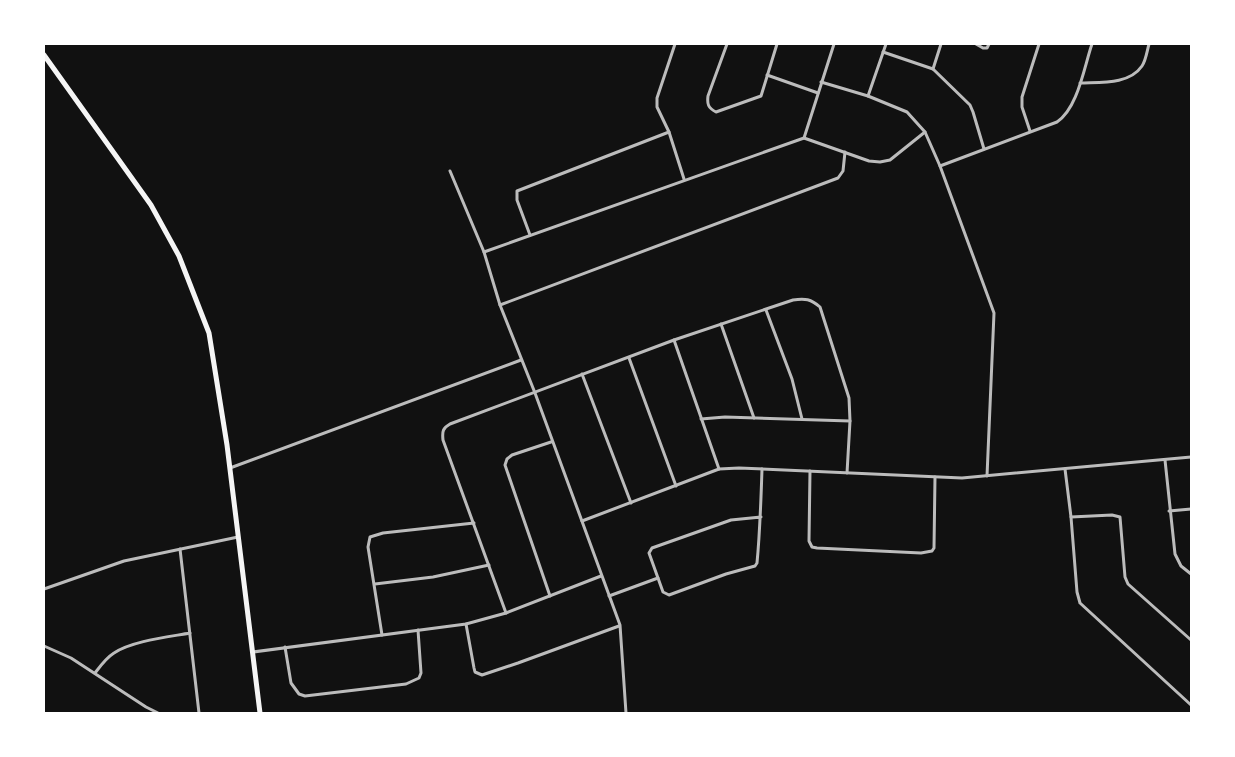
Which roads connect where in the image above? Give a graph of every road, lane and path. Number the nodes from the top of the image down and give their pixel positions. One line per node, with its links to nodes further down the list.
1 (676, 44): 21 (street)
2 (727, 44): 15 (street)
3 (777, 44): 15 (street)
4 (834, 44): 16 (street)
5 (886, 44): 12 (street)
6 (941, 44): 14 (street)
7 (976, 44): 8 (street)
8 (989, 44)
9 (1039, 44): 20 (street)
10 (1092, 44): 17 (street)
11 (1149, 44): 17 (street)
12 (883, 52): 14 (street); 19 (street)
13 (44, 55): 46 (highway)
14 (934, 69): 24 (street)
15 (768, 75): 18 (street)
16 (821, 82): 18 (street); 19 (street)
17 (1080, 83): 20 (street)
18 (818, 92): 23 (street)
19 (868, 96): 22 (street)
20 (1030, 131): 24 (street)
21 (668, 132): 28 (street); 29 (street)
22 (924, 132): 25 (street); 26 (street)
23 (804, 138): 25 (street); 28 (street)
24 (984, 149): 26 (street)
25 (845, 152): 31 (street)
26 (940, 166): 52 (street)
27 (450, 171): 30 (street)
28 (684, 180): 29 (street)
29 (530, 235): 30 (street)
30 (484, 252): 31 (street)
31 (500, 305): 36 (street)
32 (766, 310): 33 (street); 41 (street); 42 (street)
33 (721, 324): 34 (street); 39 (street)
34 (674, 340): 35 (street); 40 (street)
35 (629, 358): 37 (street); 54 (street)
36 (521, 360): 38 (street); 46 (street)
37 (582, 374): 38 (street); 55 (street)
38 (535, 393): 43 (street); 61 (street)
39 (754, 418): 40 (street); 41 (street)
40 (701, 419): 47 (street)
41 (802, 419): 42 (street)
42 (850, 422): 51 (street)
43 (551, 442): 60 (street); 70 (street)
44 (1191, 457): 45 (street)
45 (1165, 460): 49 (street); 57 (street)
46 (230, 468): 62 (highway)
47 (719, 469): 48 (street); 54 (street)
48 (762, 469): 50 (street); 58 (street)
49 (1065, 469): 52 (street); 59 (street)
50 (810, 471): 51 (street); 53 (street)
51 (847, 473): 53 (street)
52 (987, 476): 53 (street)
53 (935, 477)
54 (676, 486): 55 (street)
55 (631, 503): 60 (street)
56 (1191, 509): 57 (street)
57 (1170, 511): 65 (street)
58 (761, 517): 67 (street); 67 (street)
59 (1071, 517): 78 (street); 83 (street)
60 (582, 521): 66 (street)
61 (474, 523): 64 (street); 68 (street)
62 (238, 538): 63 (street); 81 (highway)
63 (180, 550): 69 (street); 76 (street)
64 (489, 565): 68 (street); 72 (street)
65 (1191, 574)
66 (601, 576): 70 (street); 71 (street)
67 (658, 578): 71 (street)
68 (375, 584): 77 (street)
69 (44, 589)
70 (550, 596): 72 (street)
71 (609, 596): 74 (street)
72 (506, 613): 73 (street)
73 (466, 624): 74 (street); 75 (street)
74 (620, 625): 87 (street)
75 (418, 630): 77 (street); 80 (street)
76 (190, 633): 82 (street); 85 (street)
77 (382, 635): 80 (street)
78 (1191, 640)
79 (44, 646): 82 (street)
80 (285, 647): 81 (street)
81 (252, 652): 86 (highway)
82 (96, 673): 84 (street)
83 (1191, 705)
84 (158, 713)
85 (199, 713)
86 (260, 713)
87 (626, 713)

